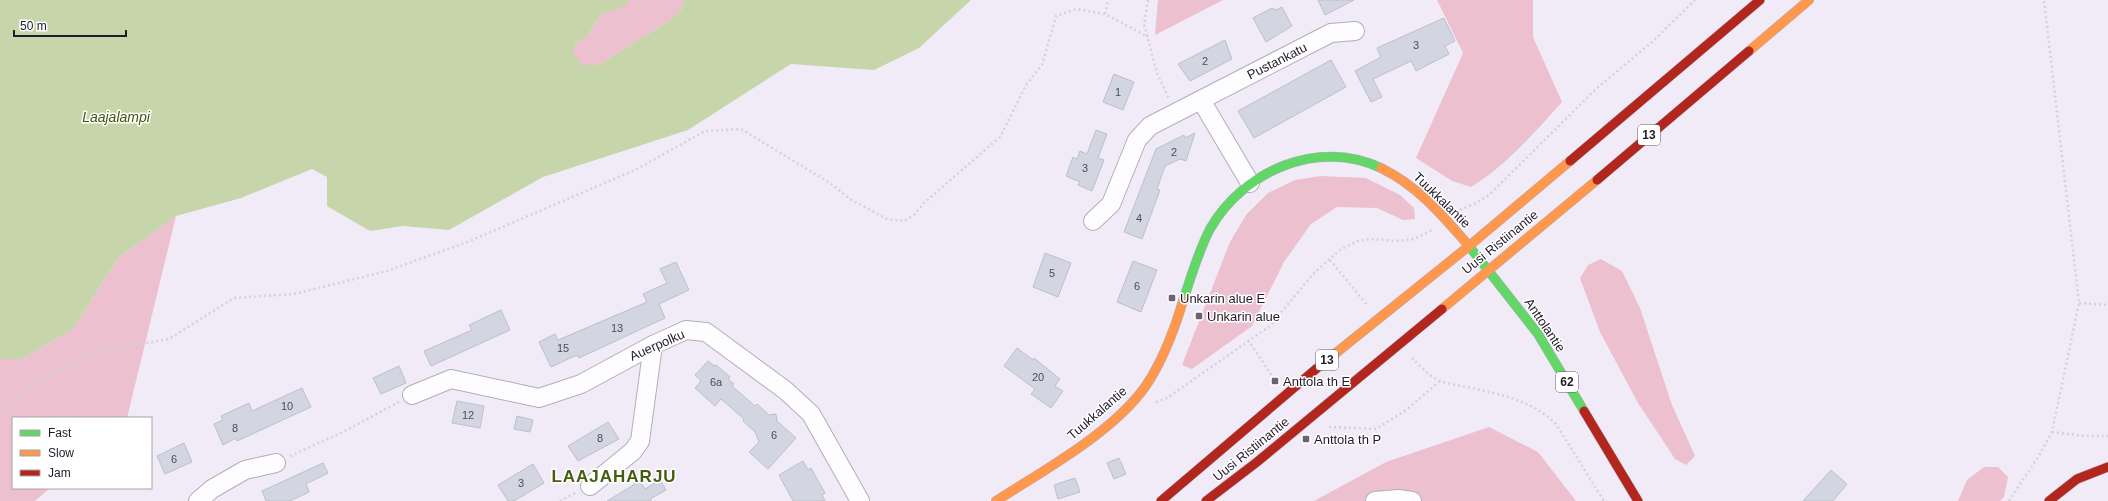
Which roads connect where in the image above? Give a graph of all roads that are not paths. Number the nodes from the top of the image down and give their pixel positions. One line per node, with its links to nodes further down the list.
1 (1760, 0): 7 (main road, Uusi Ristiinantie / 13)
2 (1809, 0): 8 (main road, Uusi Ristiinantie / 13)
3 (1355, 31): 4 (street, Pustankatu)
4 (1201, 100): 5 (street); 6 (street, Pustankatu)
5 (1250, 183): 7 (main road, Tuukkalantie); 16 (main road, Tuukkalantie)
6 (1093, 221)
7 (1469, 246): 8 (main road, 62); 17 (main road, Uusi Ristiinantie / 13)
8 (1488, 269): 18 (main road, Uusi Ristiinantie / 13); 21 (main road, Anttolantie / 62)
9 (653, 345): 10 (street, Auerpolku); 13 (street); 15 (street, Auerpolku)
10 (412, 395)
11 (276, 463): 14 (street)
12 (2108, 467): 22 (main road)
13 (590, 486)
14 (198, 501)
15 (860, 501)
16 (996, 501)
17 (1161, 501)
18 (1206, 501)
19 (1376, 501): 20 (street)
20 (1412, 501)
21 (1638, 501)
22 (2049, 501)

